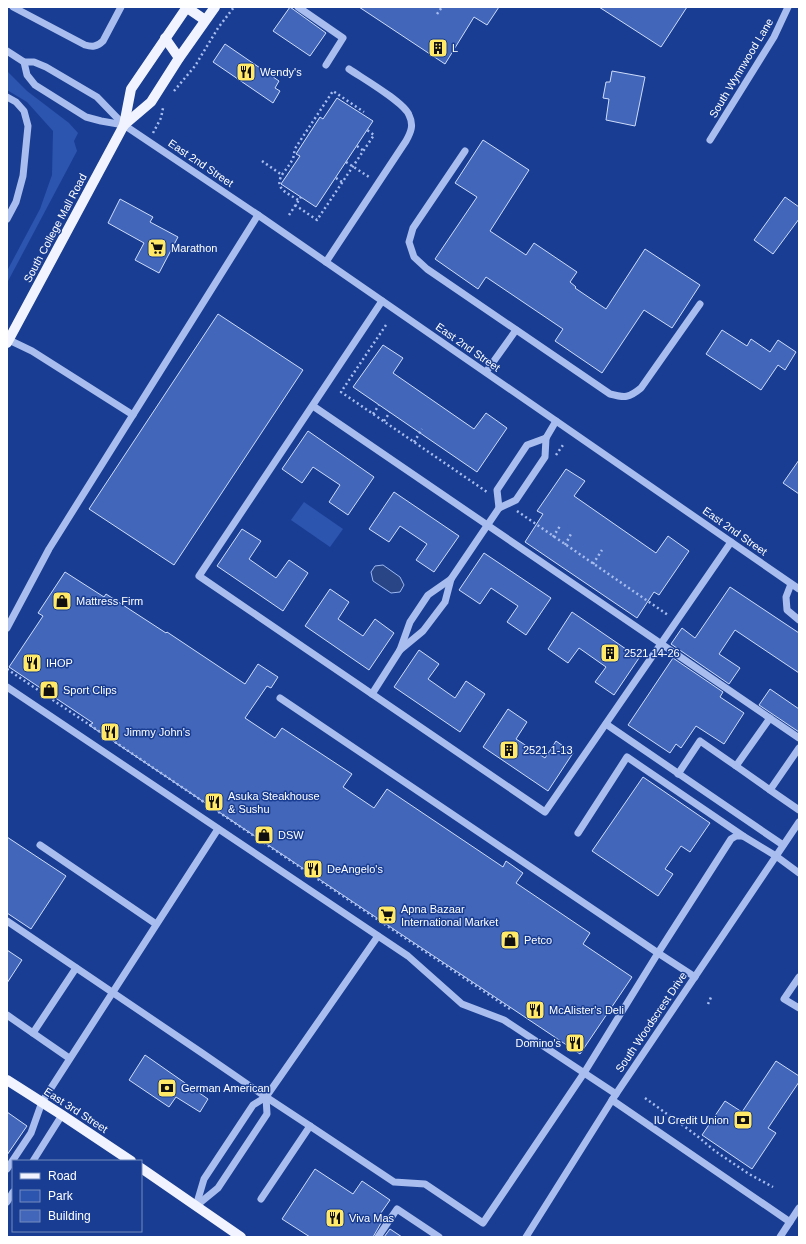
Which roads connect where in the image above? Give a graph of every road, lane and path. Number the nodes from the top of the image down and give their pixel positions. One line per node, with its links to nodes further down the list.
1 (13, 7): 2 (street)
2 (121, 7)
3 (186, 7): 10 (main road); 11 (main road, South College Mall Road)
4 (215, 7): 10 (main road, South College Mall Road)
5 (234, 7): 17 (path)
6 (298, 7): 15 (street)
7 (442, 7): 9 (path)
8 (788, 7): 23 (street, South Wynnwood Lane)
9 (437, 14)
10 (205, 20): 13 (main road, South College Mall Road)
11 (165, 38): 13 (main road); 21 (main road, South College Mall Road)
12 (7, 51): 14 (street)
13 (179, 58): 21 (main road, South College Mall Road)
14 (24, 62): 21 (street, East 2nd Street); 21 (street)
15 (326, 65)
16 (348, 69): 34 (street)
17 (174, 92)
18 (7, 97): 40 (street)
19 (164, 104): 24 (path)
20 (364, 112): 31 (path)
21 (124, 124): 24 (street, East 2nd Street); 46 (main road, South College Mall Road)
22 (367, 130): 26 (path)
23 (710, 140)
24 (148, 141): 38 (street, East 2nd Street)
25 (357, 146): 26 (path)
26 (364, 150): 30 (path)
27 (465, 151): 45 (street)
28 (262, 161): 31 (path)
29 (346, 162): 30 (path)
30 (353, 166): 33 (path); 34 (path)
31 (282, 175): 36 (path)
32 (336, 178): 33 (path)
33 (342, 182): 37 (path)
34 (378, 183): 41 (street)
35 (301, 197): 36 (path)
36 (298, 200): 37 (path)
37 (295, 205): 39 (path)
38 (258, 215): 41 (street, East 2nd Street); 52 (street)
39 (289, 215)
40 (7, 219)
41 (326, 262): 42 (street, East 2nd Street)
42 (382, 301): 47 (street, East 2nd Street); 49 (street)
43 (700, 304): 45 (street)
44 (386, 325): 51 (path)
45 (516, 330): 47 (street)
46 (8, 342): 52 (street)
47 (486, 372): 54 (street, East 2nd Street)
48 (379, 405): 51 (path)
49 (312, 406): 63 (street); 81 (street)
50 (390, 412): 53 (path)
51 (373, 414): 53 (path)
52 (133, 415): 76 (street)
53 (384, 421): 57 (path)
54 (556, 421): 56 (street); 67 (street, East 2nd Street)
55 (422, 429): 57 (path)
56 (546, 438): 62 (street); 62 (street)
57 (414, 442): 60 (path)
58 (563, 445): 59 (path)
59 (554, 457)
60 (491, 494)
61 (521, 506): 66 (path)
62 (499, 508): 63 (street)
63 (487, 525): 71 (street); 77 (street)
64 (560, 526): 66 (path)
65 (571, 534): 68 (path)
66 (553, 537): 68 (path)
67 (731, 542): 72 (street, East 2nd Street); 75 (street)
68 (564, 545): 70 (path)
69 (602, 550): 70 (path)
70 (593, 564): 75 (path)
71 (451, 579): 78 (street); 78 (street)
72 (791, 584): 73 (street, East 2nd Street); 74 (street)
73 (799, 589)
74 (799, 620)
75 (676, 621): 77 (street)
76 (7, 628)
77 (661, 643): 83 (street); 84 (street)
78 (400, 650): 81 (street)
79 (7, 669): 110 (path)
80 (7, 687): 92 (street)
81 (372, 694): 84 (street)
82 (280, 698): 102 (street)
83 (770, 718): 85 (street); 87 (street)
84 (606, 724): 88 (street)
85 (799, 738)
86 (799, 748): 89 (street)
87 (736, 766): 88 (street); 89 (street)
88 (678, 774): 95 (street)
89 (770, 790): 90 (street)
90 (799, 810)
91 (799, 822): 95 (street, South Woodscrest Drive)
92 (218, 829): 100 (street); 101 (street)
93 (578, 833): 94 (street)
94 (743, 836): 97 (street); 102 (street)
95 (783, 845): 97 (street, South Woodscrest Drive)
96 (40, 846): 100 (street)
97 (776, 856): 98 (street); 104 (street, South Woodscrest Drive)
98 (799, 873)
99 (7, 922): 103 (street)
100 (156, 924): 106 (street)
101 (378, 936): 114 (street); 117 (street)
102 (658, 953): 104 (street); 114 (street)
103 (76, 968): 106 (street); 112 (street)
104 (695, 977): 116 (street, South Woodscrest Drive)
105 (799, 977): 109 (street)
106 (112, 993): 113 (street); 117 (street)
107 (712, 995): 108 (path)
108 (708, 1004)
109 (799, 1008)
110 (511, 1010)
111 (7, 1015): 112 (street)
112 (33, 1033): 113 (street)
113 (69, 1058): 119 (street)
114 (584, 1073): 116 (street); 121 (street)
115 (7, 1080): 119 (main road, East 3rd Street)
116 (614, 1097): 130 (street); 134 (street, South Woodscrest Drive)
117 (266, 1098): 121 (street); 128 (street); 128 (street)
118 (645, 1098): 126 (path)
119 (42, 1102): 120 (main road, East 3rd Street); 122 (street)
120 (62, 1115): 123 (street); 124 (main road, East 3rd Street)
121 (310, 1126): 127 (street)
122 (13, 1160)
123 (34, 1160)
124 (130, 1160)
125 (142, 1169): 128 (main road)
126 (774, 1187)
127 (261, 1199)
128 (196, 1206): 131 (main road)
129 (799, 1208): 130 (street)
130 (790, 1222): 135 (street)
131 (241, 1237)
132 (378, 1237): 133 (street)
133 (439, 1237)
134 (526, 1237)
135 (780, 1237)

